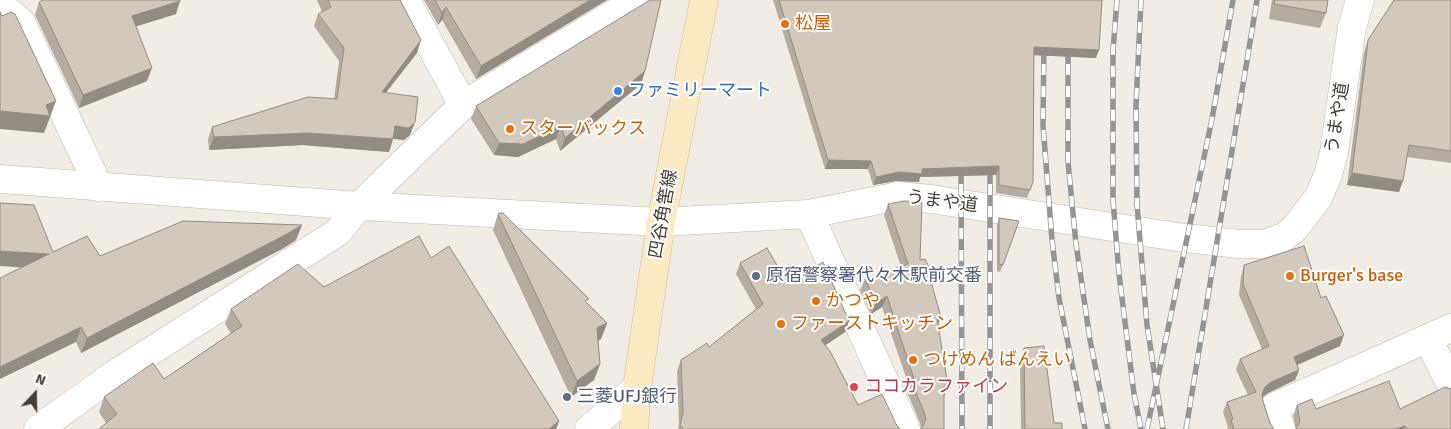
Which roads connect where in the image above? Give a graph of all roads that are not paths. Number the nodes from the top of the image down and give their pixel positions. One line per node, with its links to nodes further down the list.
1 (406, 0): 6 (street)
2 (637, 0): 6 (street)
3 (704, 0): 11 (main road, 四谷角筈線)
4 (1360, 0): 10 (street, うまや道)
5 (7, 2): 8 (street)
6 (463, 105): 9 (street)
7 (0, 179): 8 (street, うまや道)
8 (99, 187): 9 (street, うまや道)
9 (359, 206): 11 (street, うまや道); 15 (street)
10 (808, 214): 11 (street, うまや道); 18 (street)
11 (662, 222): 14 (main road, 四谷角筈線)
12 (1439, 333): 13 (street); 19 (street)
13 (1451, 385)
14 (638, 388): 16 (street); 17 (main road, 四谷角筈線)
15 (38, 429)
16 (589, 429)
17 (634, 429)
18 (906, 429)
19 (1281, 429)

